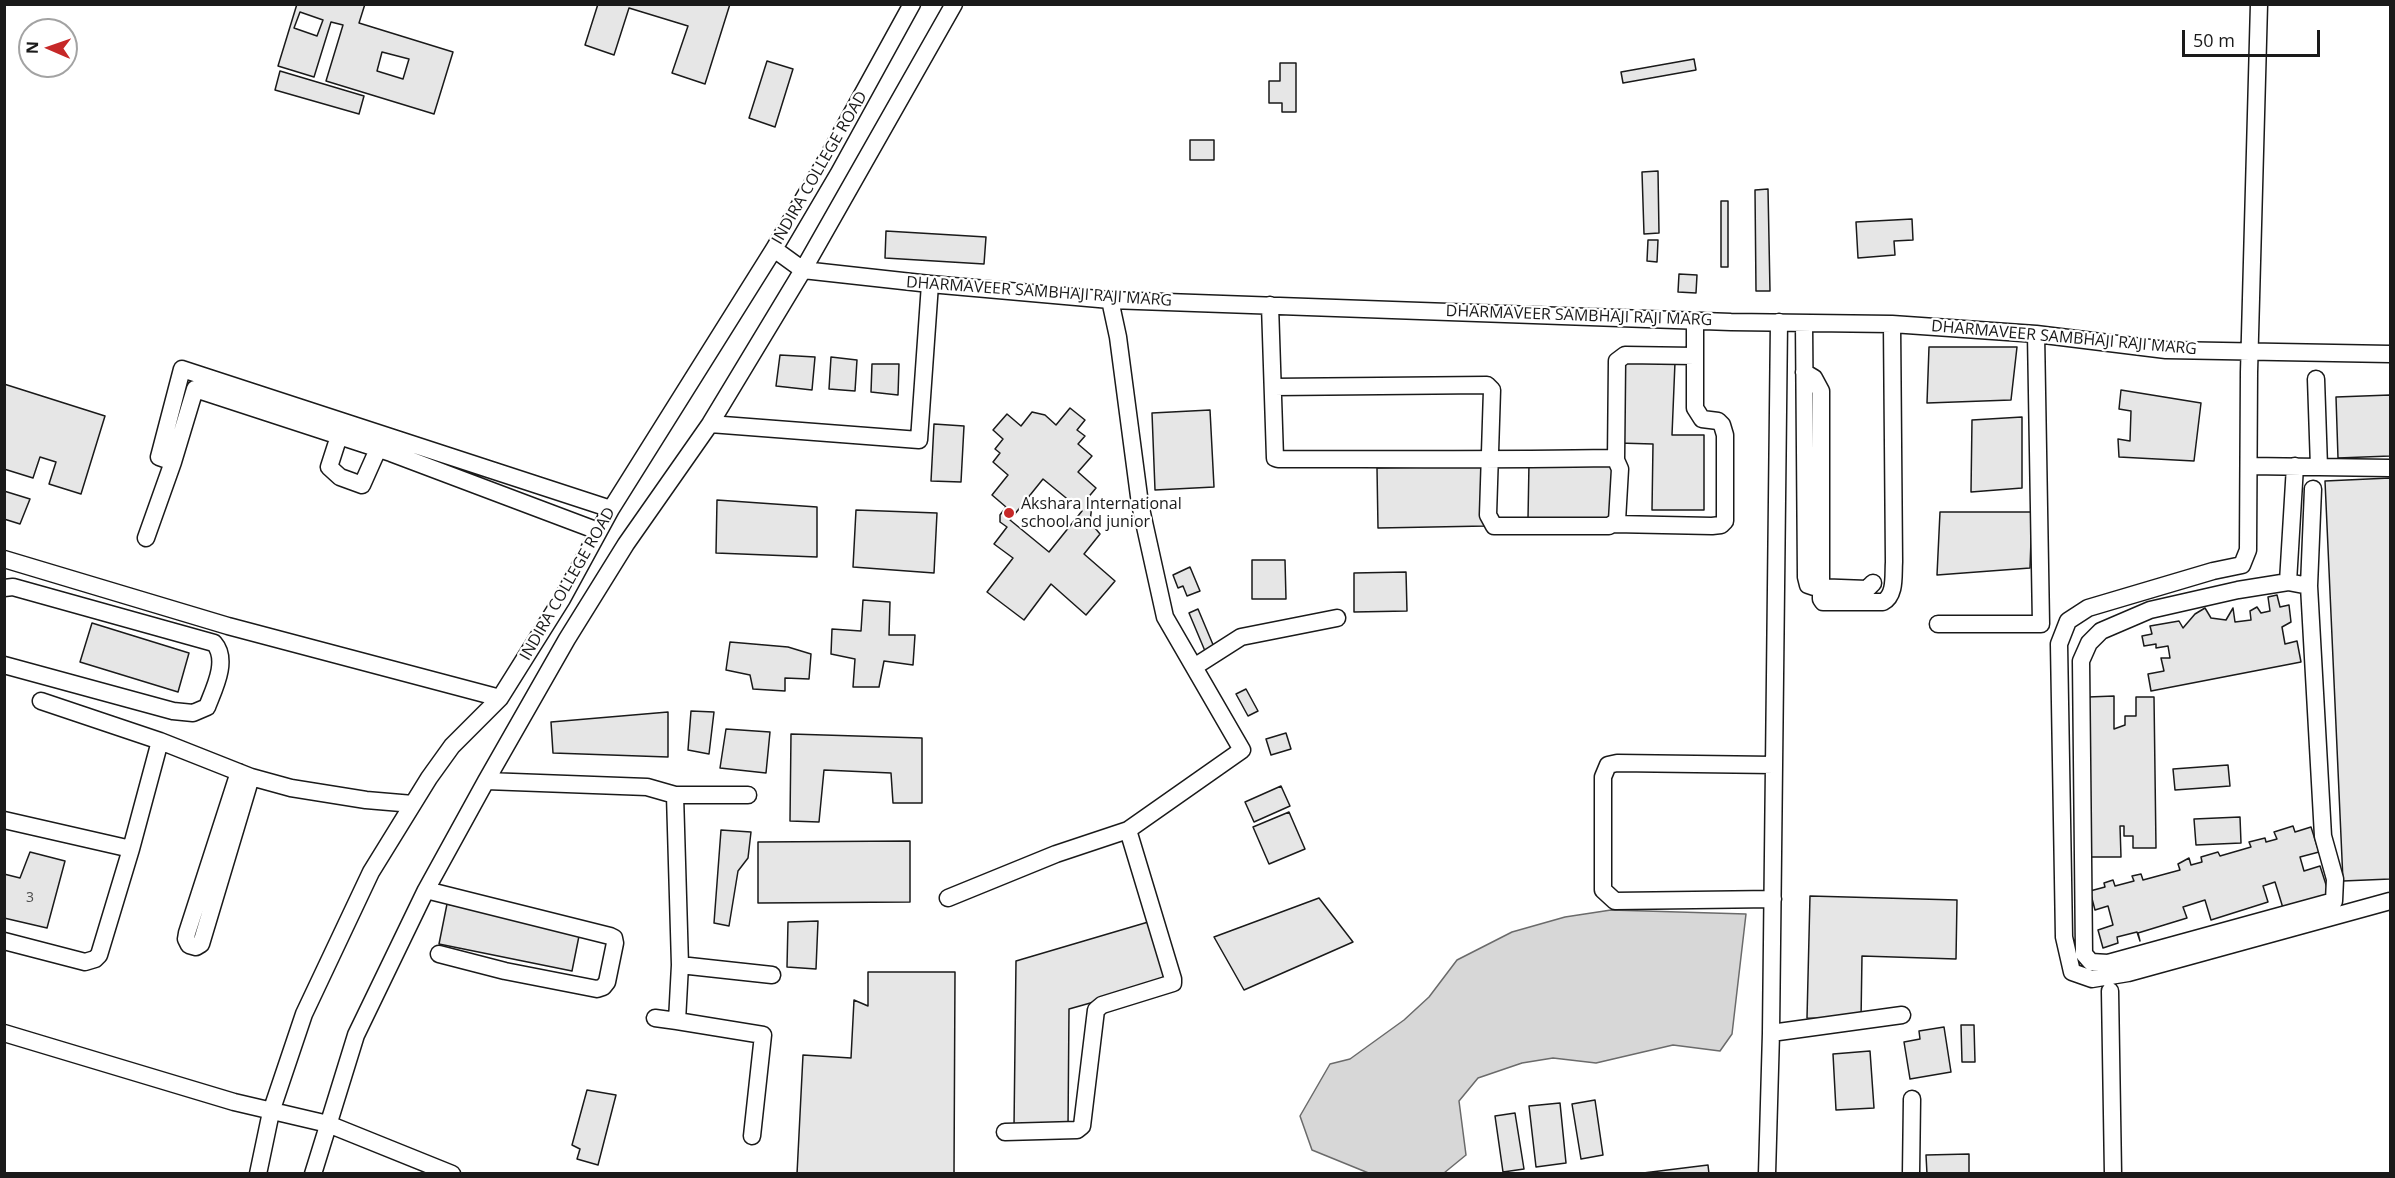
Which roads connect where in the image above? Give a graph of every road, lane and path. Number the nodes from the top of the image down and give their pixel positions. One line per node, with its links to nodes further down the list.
1 (912, 4): 4 (street, INDIRA COLLEGE ROAD)
2 (954, 4): 5 (street, INDIRA COLLEGE ROAD)
3 (2259, 4): 14 (street)
4 (774, 249): 5 (street, DHARMAVEER SAMBHAJI RAJI MARG); 30 (street, INDIRA COLLEGE ROAD)
5 (803, 270): 6 (street, DHARMAVEER SAMBHAJI RAJI MARG); 19 (street, INDIRA COLLEGE ROAD)
6 (930, 284): 7 (street, DHARMAVEER SAMBHAJI RAJI MARG); 19 (street)
7 (1110, 300): 8 (street, DHARMAVEER SAMBHAJI RAJI MARG); 47 (street)
8 (1270, 305): 9 (street, DHARMAVEER SAMBHAJI RAJI MARG); 18 (street)
9 (1695, 321): 10 (street, DHARMAVEER SAMBHAJI RAJI MARG); 16 (street)
10 (1779, 322): 11 (street, DHARMAVEER SAMBHAJI RAJI MARG); 51 (street)
11 (1804, 322): 12 (street, DHARMAVEER SAMBHAJI RAJI MARG); 40 (street)
12 (1892, 324): 13 (street, DHARMAVEER SAMBHAJI RAJI MARG); 40 (street)
13 (2036, 334): 14 (street, DHARMAVEER SAMBHAJI RAJI MARG); 43 (street)
14 (2250, 352): 15 (street, DHARMAVEER SAMBHAJI RAJI MARG); 25 (street)
15 (2391, 354)
16 (1695, 356): 23 (street); 31 (street)
17 (2316, 379): 27 (street)
18 (1273, 387): 22 (street); 22 (street)
19 (710, 424): 53 (street, INDIRA COLLEGE ROAD)
20 (339, 436): 21 (street); 21 (street); 24 (street)
21 (388, 446): 24 (street); 30 (street); 32 (street)
22 (1489, 459): 23 (street); 31 (street)
23 (1616, 460): 31 (street)
24 (173, 462): 33 (street)
25 (2248, 465): 26 (street); 63 (street)
26 (2295, 466): 27 (street); 36 (street)
27 (2319, 467): 28 (street)
28 (2391, 468)
29 (2313, 489): 38 (street)
30 (611, 509): 32 (street, INDIRA COLLEGE ROAD)
31 (1614, 525)
32 (598, 531): 48 (street, INDIRA COLLEGE ROAD)
33 (146, 538)
34 (4, 559): 35 (street)
35 (55, 574): 41 (street); 44 (street)
36 (2288, 582): 38 (street); 38 (street)
37 (1873, 583): 40 (street)
38 (2309, 586)
39 (4, 588): 41 (street)
40 (1821, 588)
41 (48, 597): 45 (street)
42 (1337, 618): 47 (street)
43 (1938, 624)
44 (228, 626): 45 (street); 48 (street)
45 (220, 650): 46 (street)
46 (4, 665)
47 (1194, 667): 58 (street)
48 (500, 698): 56 (street, INDIRA COLLEGE ROAD)
49 (41, 701): 50 (street)
50 (160, 741): 52 (street); 59 (street)
51 (1774, 765): 62 (street); 62 (street)
52 (245, 775): 52 (street); 56 (street)
53 (486, 781): 54 (street); 60 (street, INDIRA COLLEGE ROAD)
54 (675, 795): 55 (street); 66 (street)
55 (748, 795)
56 (413, 804): 75 (street, INDIRA COLLEGE ROAD)
57 (4, 820): 59 (street)
58 (1128, 830): 61 (street); 77 (street)
59 (131, 849): 64 (street)
60 (426, 890): 65 (street); 76 (street, INDIRA COLLEGE ROAD)
61 (948, 898)
62 (1773, 899): 73 (street)
63 (2391, 902)
64 (4, 941)
65 (439, 954)
66 (680, 965): 67 (street); 71 (street)
67 (772, 975)
68 (2110, 991): 84 (street)
69 (1902, 1015): 73 (street)
70 (655, 1018): 71 (street)
71 (677, 1021): 78 (street)
72 (4, 1033): 75 (street)
73 (1771, 1033): 82 (street)
74 (1912, 1099): 83 (street)
75 (271, 1112): 76 (street); 79 (street, INDIRA COLLEGE ROAD)
76 (328, 1124): 80 (street, INDIRA COLLEGE ROAD); 81 (street)
77 (1005, 1132)
78 (752, 1136)
79 (258, 1173)
80 (313, 1173)
81 (452, 1173)
82 (1767, 1173)
83 (1911, 1173)
84 (2113, 1173)

